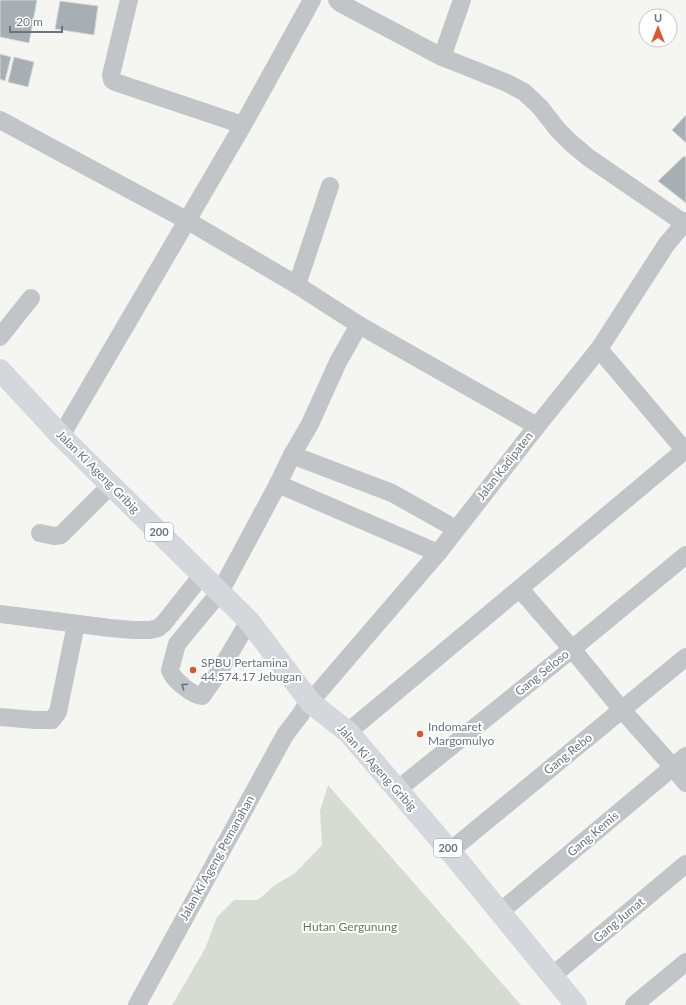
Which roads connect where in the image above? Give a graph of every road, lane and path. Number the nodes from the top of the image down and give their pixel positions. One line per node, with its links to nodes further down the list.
1 (129, 0): 7 (street)
2 (312, 0): 7 (street)
3 (337, 0): 5 (street)
4 (462, 0): 5 (street)
5 (442, 57): 10 (street)
6 (0, 120): 9 (street)
7 (244, 125): 9 (street)
8 (330, 186): 11 (street)
9 (188, 221): 11 (street); 18 (street)
10 (685, 222): 15 (street, Jalan Kadipaten)
11 (297, 285): 13 (street)
12 (31, 298): 14 (street)
13 (359, 325): 17 (street); 20 (street)
14 (0, 336)
15 (599, 349): 17 (street, Jalan Kadipaten); 19 (street)
16 (0, 370): 18 (main road, Jalan Ki Ageng Gribig / 200)
17 (537, 426): 23 (street, Jalan Kadipaten)
18 (61, 436): 22 (main road, Jalan Ki Ageng Gribig / 200)
19 (685, 451): 28 (street)
20 (292, 455): 21 (street); 23 (street)
21 (278, 484): 25 (street); 29 (street)
22 (111, 485): 24 (street); 27 (main road, Jalan Ki Ageng Gribig / 200)
23 (456, 529): 25 (street, Jalan Kadipaten)
24 (40, 533)
25 (438, 553): 35 (street, Jalan Kadipaten)
26 (686, 555): 33 (street, Gang Seloso)
27 (202, 575): 29 (main road, Jalan Ki Ageng Gribig / 200); 32 (street)
28 (520, 589): 33 (street); 38 (street)
29 (220, 592): 31 (main road, Jalan Ki Ageng Gribig / 200); 31 (street, one-way to 29)
30 (0, 614): 32 (street)
31 (249, 621): 35 (main road, Jalan Ki Ageng Gribig / 200)
32 (76, 624): 37 (street)
33 (572, 649): 36 (street); 41 (street, Gang Seloso)
34 (686, 657): 36 (street, Gang Rebo)
35 (308, 705): 38 (main road, Jalan Ki Ageng Gribig / 200); 47 (street, Jalan Ki Ageng Pemanahan)
36 (622, 710): 39 (street); 42 (street, Gang Rebo)
37 (0, 717)
38 (348, 732): 41 (main road, Jalan Ki Ageng Gribig / 200)
39 (680, 762): 40 (street); 44 (street, Gang Kemis)
40 (686, 783)
41 (397, 790): 42 (main road, Jalan Ki Ageng Gribig / 200)
42 (450, 851): 44 (main road, Jalan Ki Ageng Gribig / 200)
43 (686, 864): 46 (street, Gang Jumat)
44 (500, 912): 46 (main road, Jalan Ki Ageng Gribig / 200)
45 (686, 962): 49 (street)
46 (552, 976): 48 (main road, Jalan Ki Ageng Gribig / 200)
47 (137, 1005)
48 (576, 1005)
49 (634, 1005)

